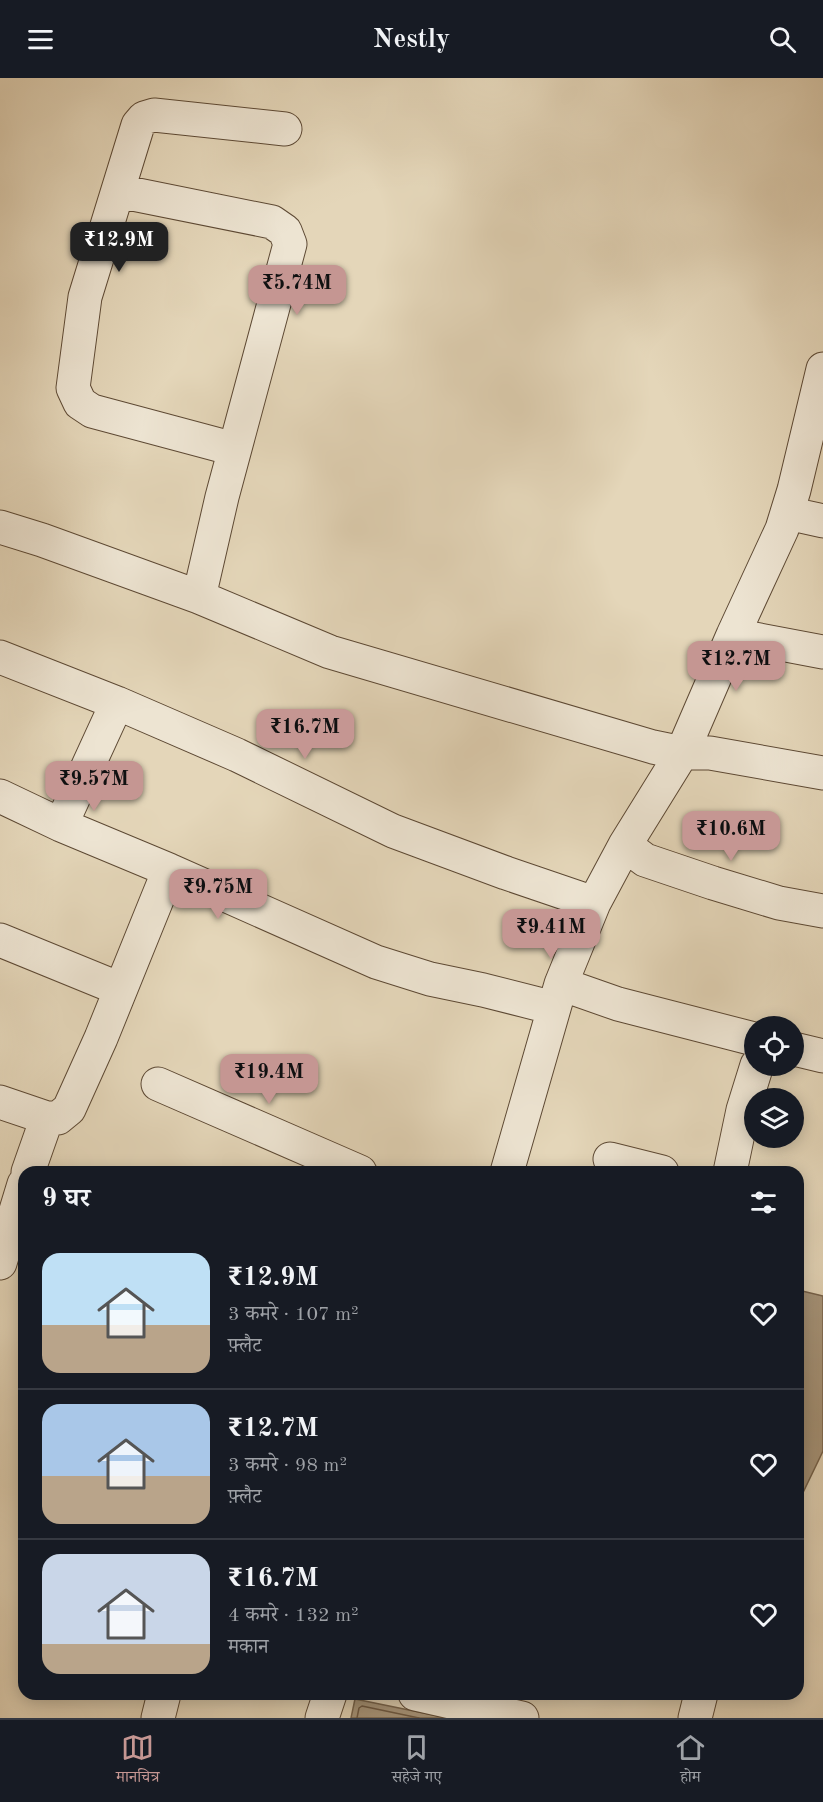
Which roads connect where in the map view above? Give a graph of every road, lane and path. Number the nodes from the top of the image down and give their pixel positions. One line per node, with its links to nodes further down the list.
1 (285, 129): 2 (street)
2 (118, 191): 4 (street); 4 (street)
3 (821, 388): 5 (street)
4 (234, 449): 8 (street)
5 (787, 513): 6 (street); 9 (street)
6 (823, 521)
7 (0, 527): 8 (street)
8 (199, 597): 13 (street)
9 (733, 634): 10 (street); 13 (street)
10 (823, 652)
11 (0, 657): 12 (street)
12 (117, 703): 16 (street); 19 (street)
13 (682, 753): 14 (street); 17 (street)
14 (823, 772)
15 (0, 796): 16 (street)
16 (61, 825): 18 (street)
17 (625, 846): 19 (street); 20 (street)
18 (169, 870): 22 (street); 23 (street)
19 (594, 903): 23 (street)
20 (823, 911)
21 (0, 940): 22 (street)
22 (120, 989): 30 (street)
23 (557, 996): 24 (street); 34 (street)
24 (744, 1036)
25 (804, 1051): 26 (street)
26 (823, 1056)
27 (754, 1076): 36 (street)
28 (158, 1084): 33 (street)
29 (0, 1102): 30 (street)
30 (47, 1118): 32 (street)
31 (610, 1159): 35 (street)
32 (30, 1166)
33 (346, 1166)
34 (509, 1166)
35 (638, 1166)
36 (731, 1166)
37 (18, 1204): 38 (street)
38 (0, 1263)
39 (162, 1700): 43 (street)
40 (328, 1700): 44 (street)
41 (442, 1700): 45 (street)
42 (699, 1700): 46 (street)
43 (158, 1718)
44 (322, 1718)
45 (522, 1718)
46 (694, 1718)

